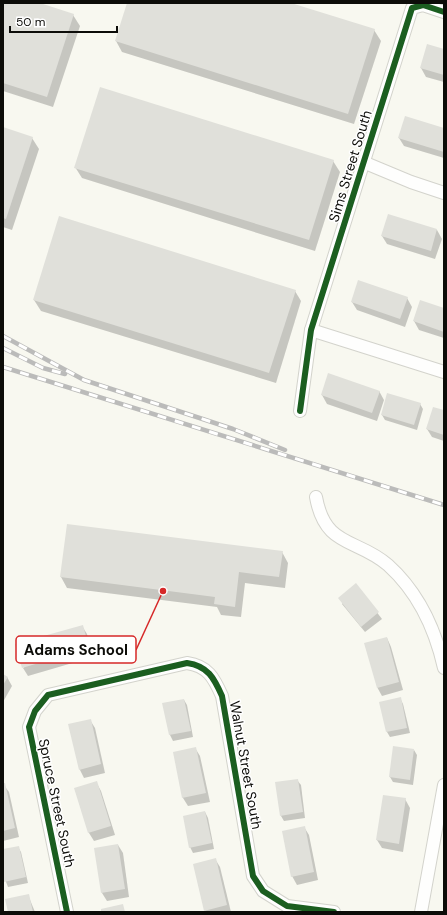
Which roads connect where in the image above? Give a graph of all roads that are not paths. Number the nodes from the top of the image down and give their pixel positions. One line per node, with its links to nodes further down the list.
1 (444, 12): 2 (street, Sims Street South)
2 (363, 162): 3 (street); 4 (street, Sims Street South)
3 (444, 193)
4 (311, 330): 5 (street); 6 (street, Sims Street South)
5 (444, 372)
6 (300, 411)
7 (316, 497): 8 (street)
8 (444, 668)
9 (41, 702): 11 (street, Spruce Street South); 12 (street, Walnut Street South)
10 (444, 785): 13 (street)
11 (67, 912)
12 (334, 912)
13 (421, 912)

